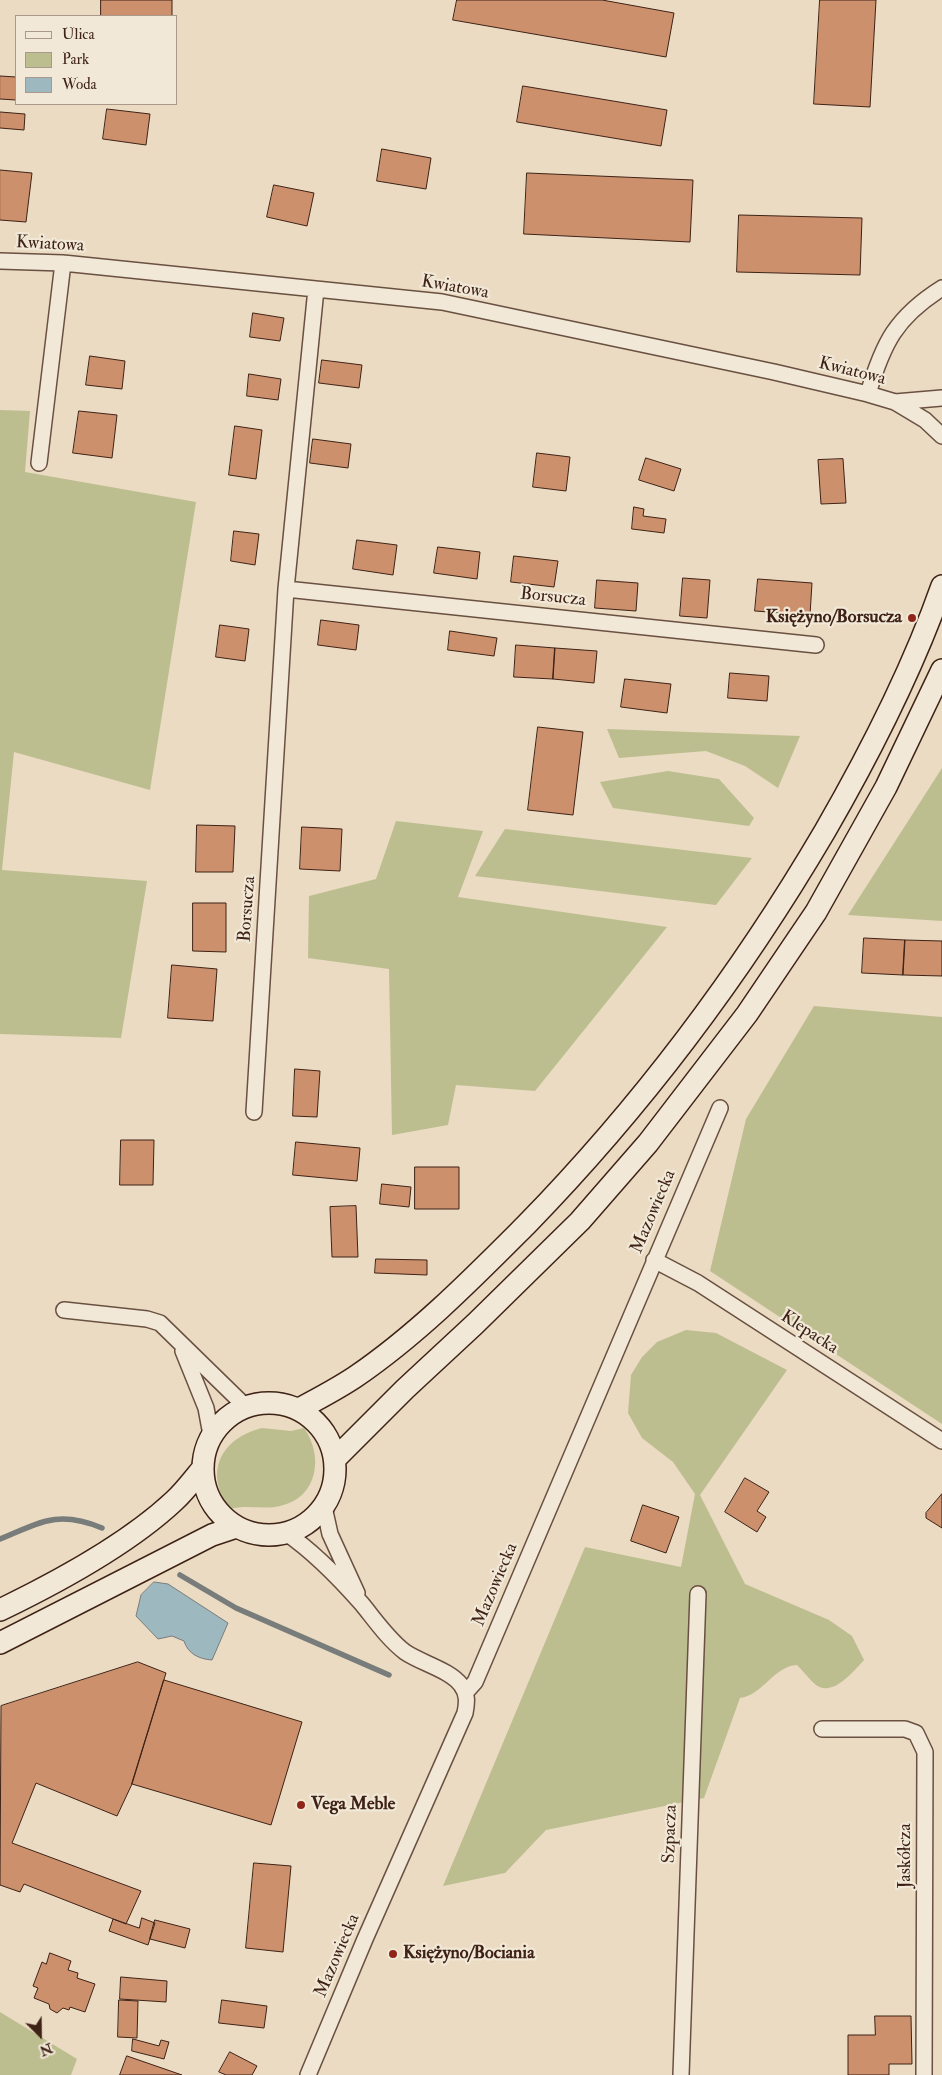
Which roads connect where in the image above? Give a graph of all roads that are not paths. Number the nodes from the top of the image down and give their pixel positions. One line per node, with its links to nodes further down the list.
1 (0, 261): 2 (street, Kwiatowa)
2 (63, 263): 3 (street, Kwiatowa); 9 (street)
3 (316, 288): 5 (street, Kwiatowa); 11 (street, Borsucza)
4 (942, 288): 5 (street)
5 (868, 394): 7 (street, Kwiatowa)
6 (942, 398): 7 (street, Kwiatowa)
7 (896, 402): 8 (street, Kwiatowa)
8 (942, 436)
9 (39, 463)
10 (942, 586): 20 (main road)
11 (286, 589): 12 (street, Borsucza); 15 (street, Borsucza)
12 (816, 645)
13 (942, 670): 23 (main road)
14 (720, 1108): 16 (street, Mazowiecka)
15 (254, 1112)
16 (654, 1260): 22 (street, Klepacka); 32 (street, Mazowiecka)
17 (64, 1310): 18 (street)
18 (180, 1345): 19 (street); 21 (street)
19 (245, 1406): 20 (main road); 21 (main road)
20 (299, 1409): 23 (main road)
21 (211, 1435): 24 (main road)
22 (942, 1441)
23 (335, 1459): 25 (main road)
24 (202, 1469): 26 (main road); 30 (main road)
25 (324, 1507): 27 (main road); 29 (street)
26 (236, 1527): 27 (main road); 31 (main road)
27 (286, 1533): 29 (street)
28 (698, 1594): 35 (street, Szpacza)
29 (362, 1604): 32 (street)
30 (0, 1610)
31 (0, 1643)
32 (466, 1692): 34 (street, Mazowiecka)
33 (822, 1729): 36 (street, Jaskółcza)
34 (308, 2075)
35 (681, 2075)
36 (924, 2075)

